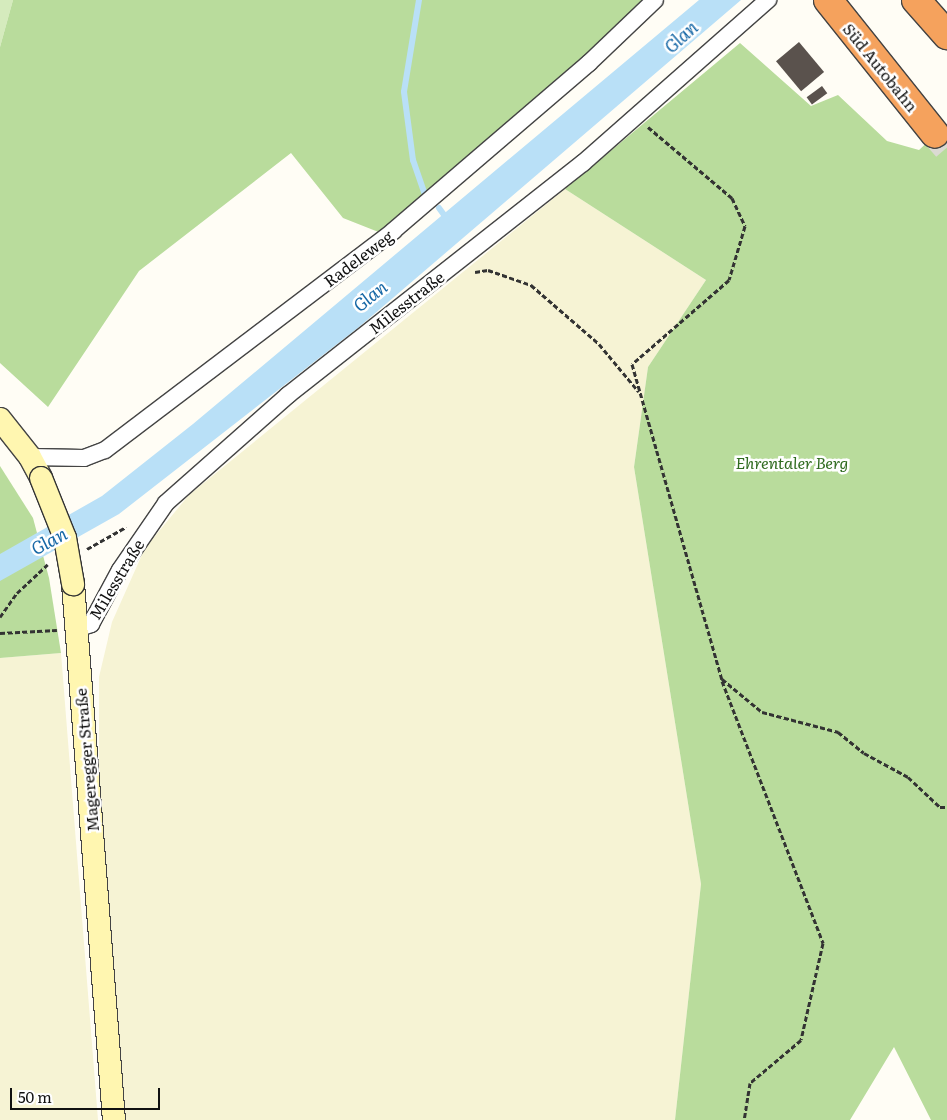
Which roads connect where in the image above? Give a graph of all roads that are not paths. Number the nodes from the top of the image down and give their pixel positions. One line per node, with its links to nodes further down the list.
1 (655, 0): 8 (street, Radeleweg)
2 (768, 0): 9 (street, Milesstraße)
3 (828, 0): 6 (highway, Süd Autobahn)
4 (916, 0): 5 (highway)
5 (947, 35)
6 (935, 134)
7 (0, 419): 8 (street, Mageregger Straße)
8 (30, 457): 9 (street, Mageregger Straße, bridge)
9 (69, 630): 10 (street, Mageregger Straße)
10 (114, 1120)

